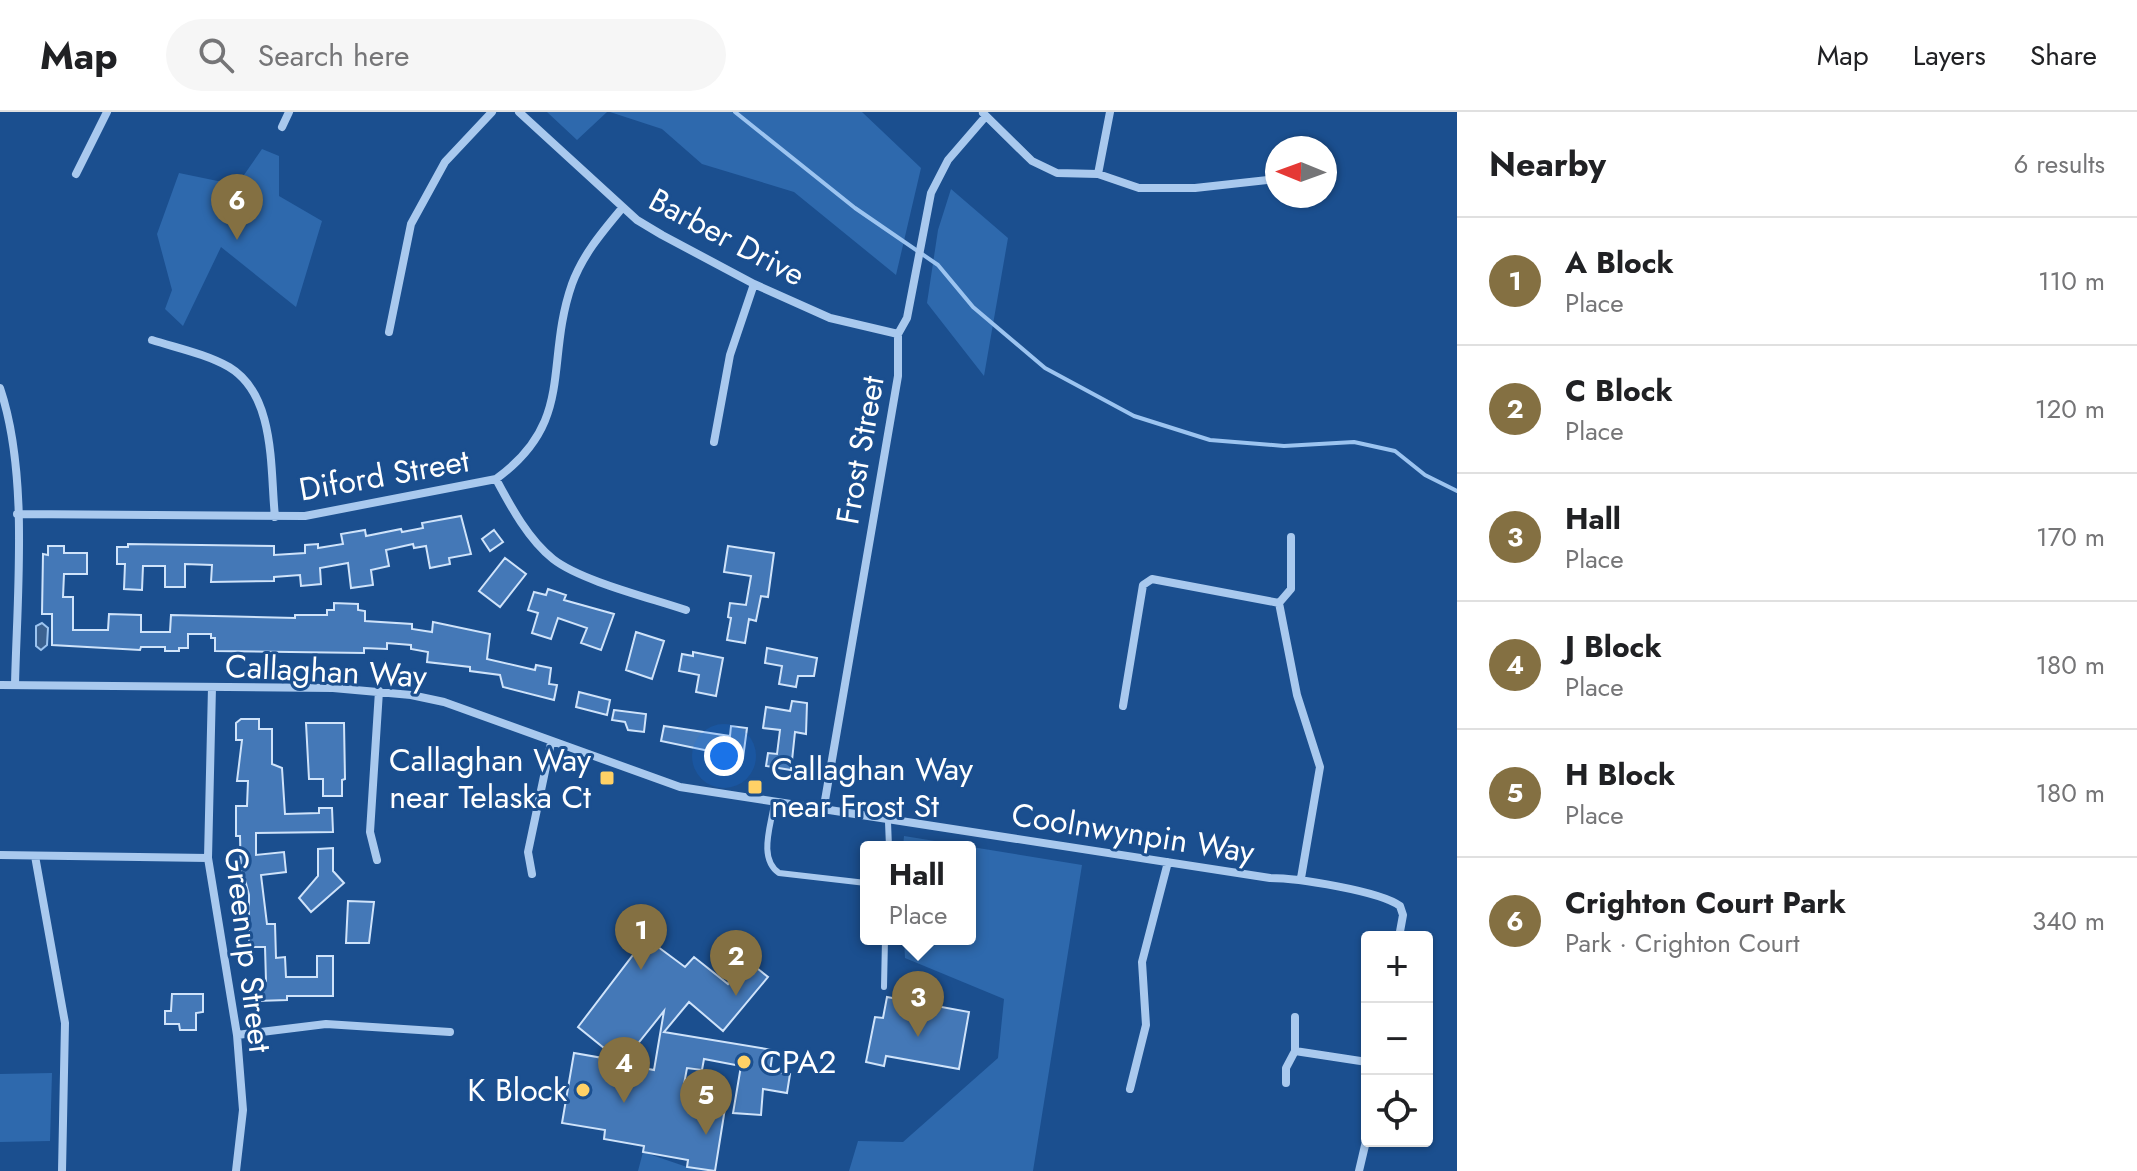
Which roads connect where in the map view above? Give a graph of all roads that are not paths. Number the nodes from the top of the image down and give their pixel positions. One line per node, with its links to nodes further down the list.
1 (107, 112): 8 (street)
2 (289, 112): 7 (street)
3 (492, 112): 13 (street)
4 (519, 112): 11 (street, Barber Drive)
5 (1110, 112): 9 (street)
6 (984, 114): 9 (street); 14 (street, Frost Street)
7 (282, 127)
8 (76, 174)
9 (1098, 174): 10 (street)
10 (1265, 180)
11 (623, 207): 12 (street, Barber Drive); 18 (street, Diford Street)
12 (754, 284): 14 (street, Barber Drive); 17 (street)
13 (389, 332)
14 (898, 334): 31 (street, Frost Street)
15 (152, 340): 20 (street)
16 (0, 388): 19 (street)
17 (714, 442)
18 (496, 479): 20 (street, Diford Street); 23 (street)
19 (17, 514): 20 (street, Diford Street); 25 (street)
20 (275, 517)
21 (1291, 537): 22 (street)
22 (1279, 603): 28 (street); 40 (street)
23 (686, 610)
24 (0, 685): 25 (street, Callaghan Way)
25 (15, 685): 26 (street, Callaghan Way)
26 (212, 687): 27 (street, Callaghan Way); 36 (street, Greenup Street)
27 (379, 691): 29 (street, Callaghan Way); 37 (street)
28 (1123, 706)
29 (551, 743): 30 (street, Callaghan Way); 39 (street)
30 (774, 804): 31 (street, Callaghan Way); 41 (lane)
31 (823, 812): 32 (street, Coolnwynpin Way)
32 (888, 822): 33 (lane); 38 (street, Coolnwynpin Way)
33 (889, 841)
34 (0, 855): 35 (street)
35 (35, 856): 36 (street); 53 (street)
36 (208, 858): 47 (street, Greenup Street)
37 (377, 860)
38 (1168, 862): 40 (street, Coolnwynpin Way); 51 (street)
39 (532, 874)
40 (1301, 878): 42 (street, Coolnwynpin Way)
41 (860, 882)
42 (1400, 931)
43 (885, 945): 44 (lane)
44 (884, 987)
45 (1295, 1017): 48 (street)
46 (450, 1032): 47 (street)
47 (237, 1035): 54 (street, Greenup Street)
48 (1295, 1051): 49 (street); 50 (street)
49 (1361, 1061)
50 (1286, 1083)
51 (1130, 1089)
52 (1365, 1147): 55 (street)
53 (62, 1171)
54 (236, 1171)
55 (1359, 1171)

